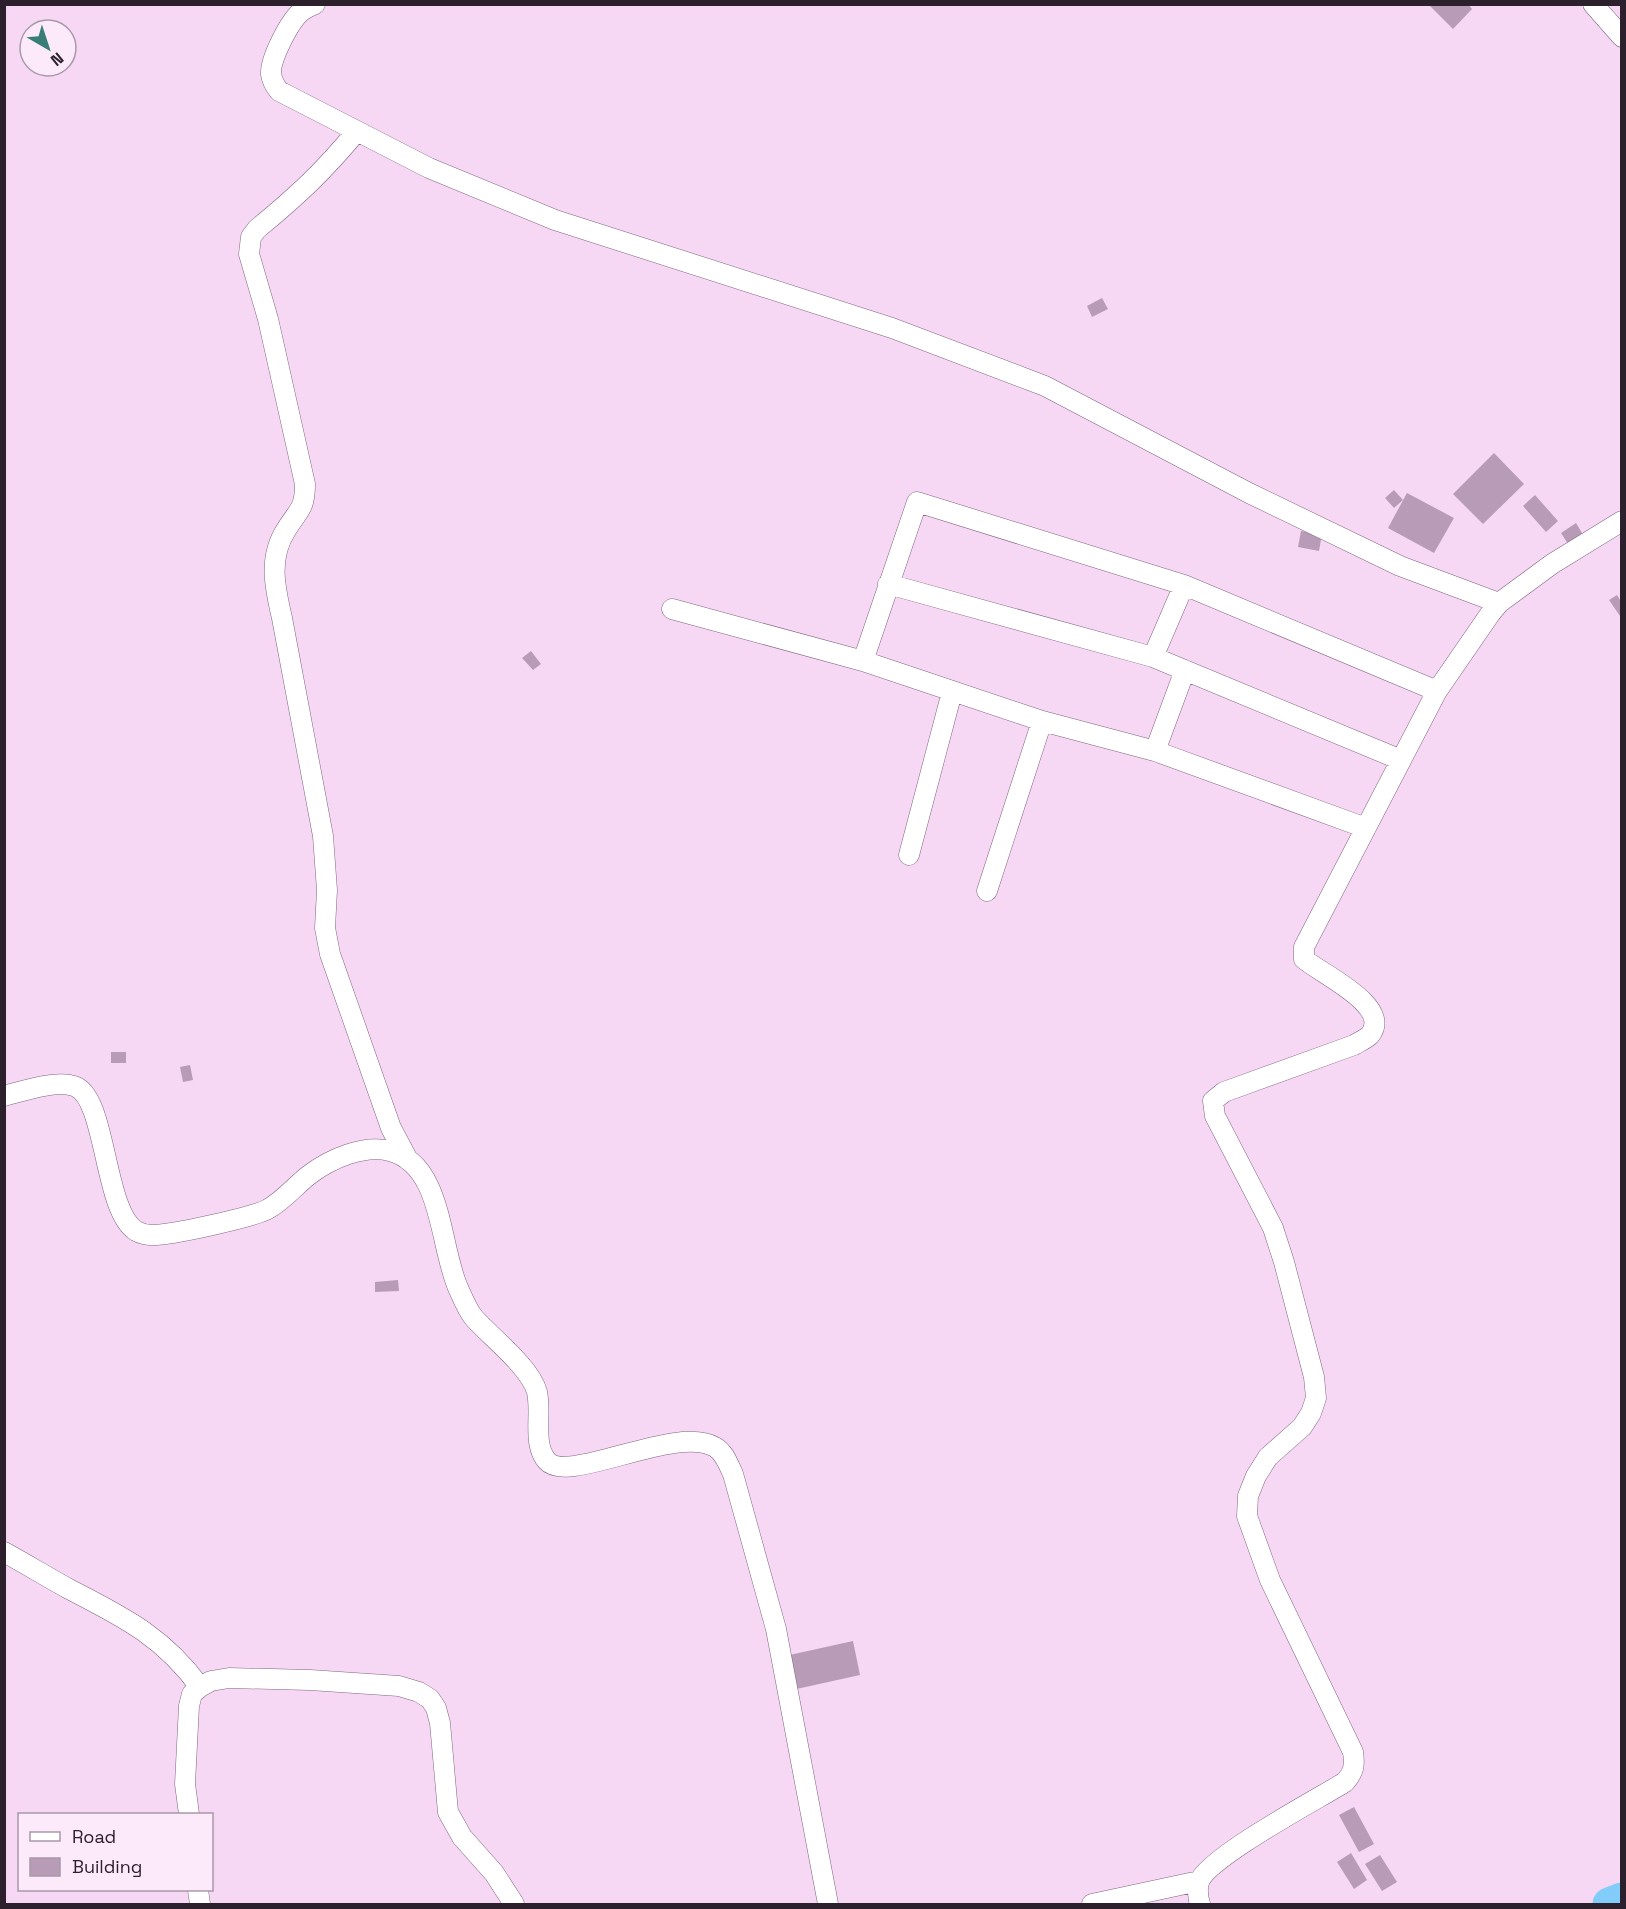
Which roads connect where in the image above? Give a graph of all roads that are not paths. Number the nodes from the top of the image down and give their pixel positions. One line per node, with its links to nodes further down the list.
1 (315, 4): 4 (street)
2 (1593, 4): 3 (street)
3 (1622, 37)
4 (356, 132): 8 (street); 22 (street)
5 (1622, 521): 8 (street)
6 (888, 584): 7 (street); 10 (street); 11 (street)
7 (1185, 585): 10 (street); 13 (street)
8 (1499, 603): 13 (street)
9 (672, 609): 11 (street)
10 (1153, 657): 12 (street)
11 (863, 661): 14 (street)
12 (1185, 670): 16 (street); 17 (street)
13 (1437, 691): 17 (street)
14 (952, 692): 15 (street); 19 (street)
15 (1042, 721): 16 (street); 20 (street)
16 (1155, 751): 18 (street)
17 (1401, 760): 18 (street)
18 (1366, 828): 26 (street)
19 (909, 855)
20 (987, 891)
21 (4, 1096): 22 (street)
22 (408, 1160): 28 (street)
23 (4, 1552): 24 (street)
24 (200, 1687): 25 (street); 27 (street)
25 (189, 1813)
26 (1199, 1881): 29 (street); 30 (street)
27 (514, 1905)
28 (828, 1905)
29 (1092, 1905)
30 (1200, 1905)

